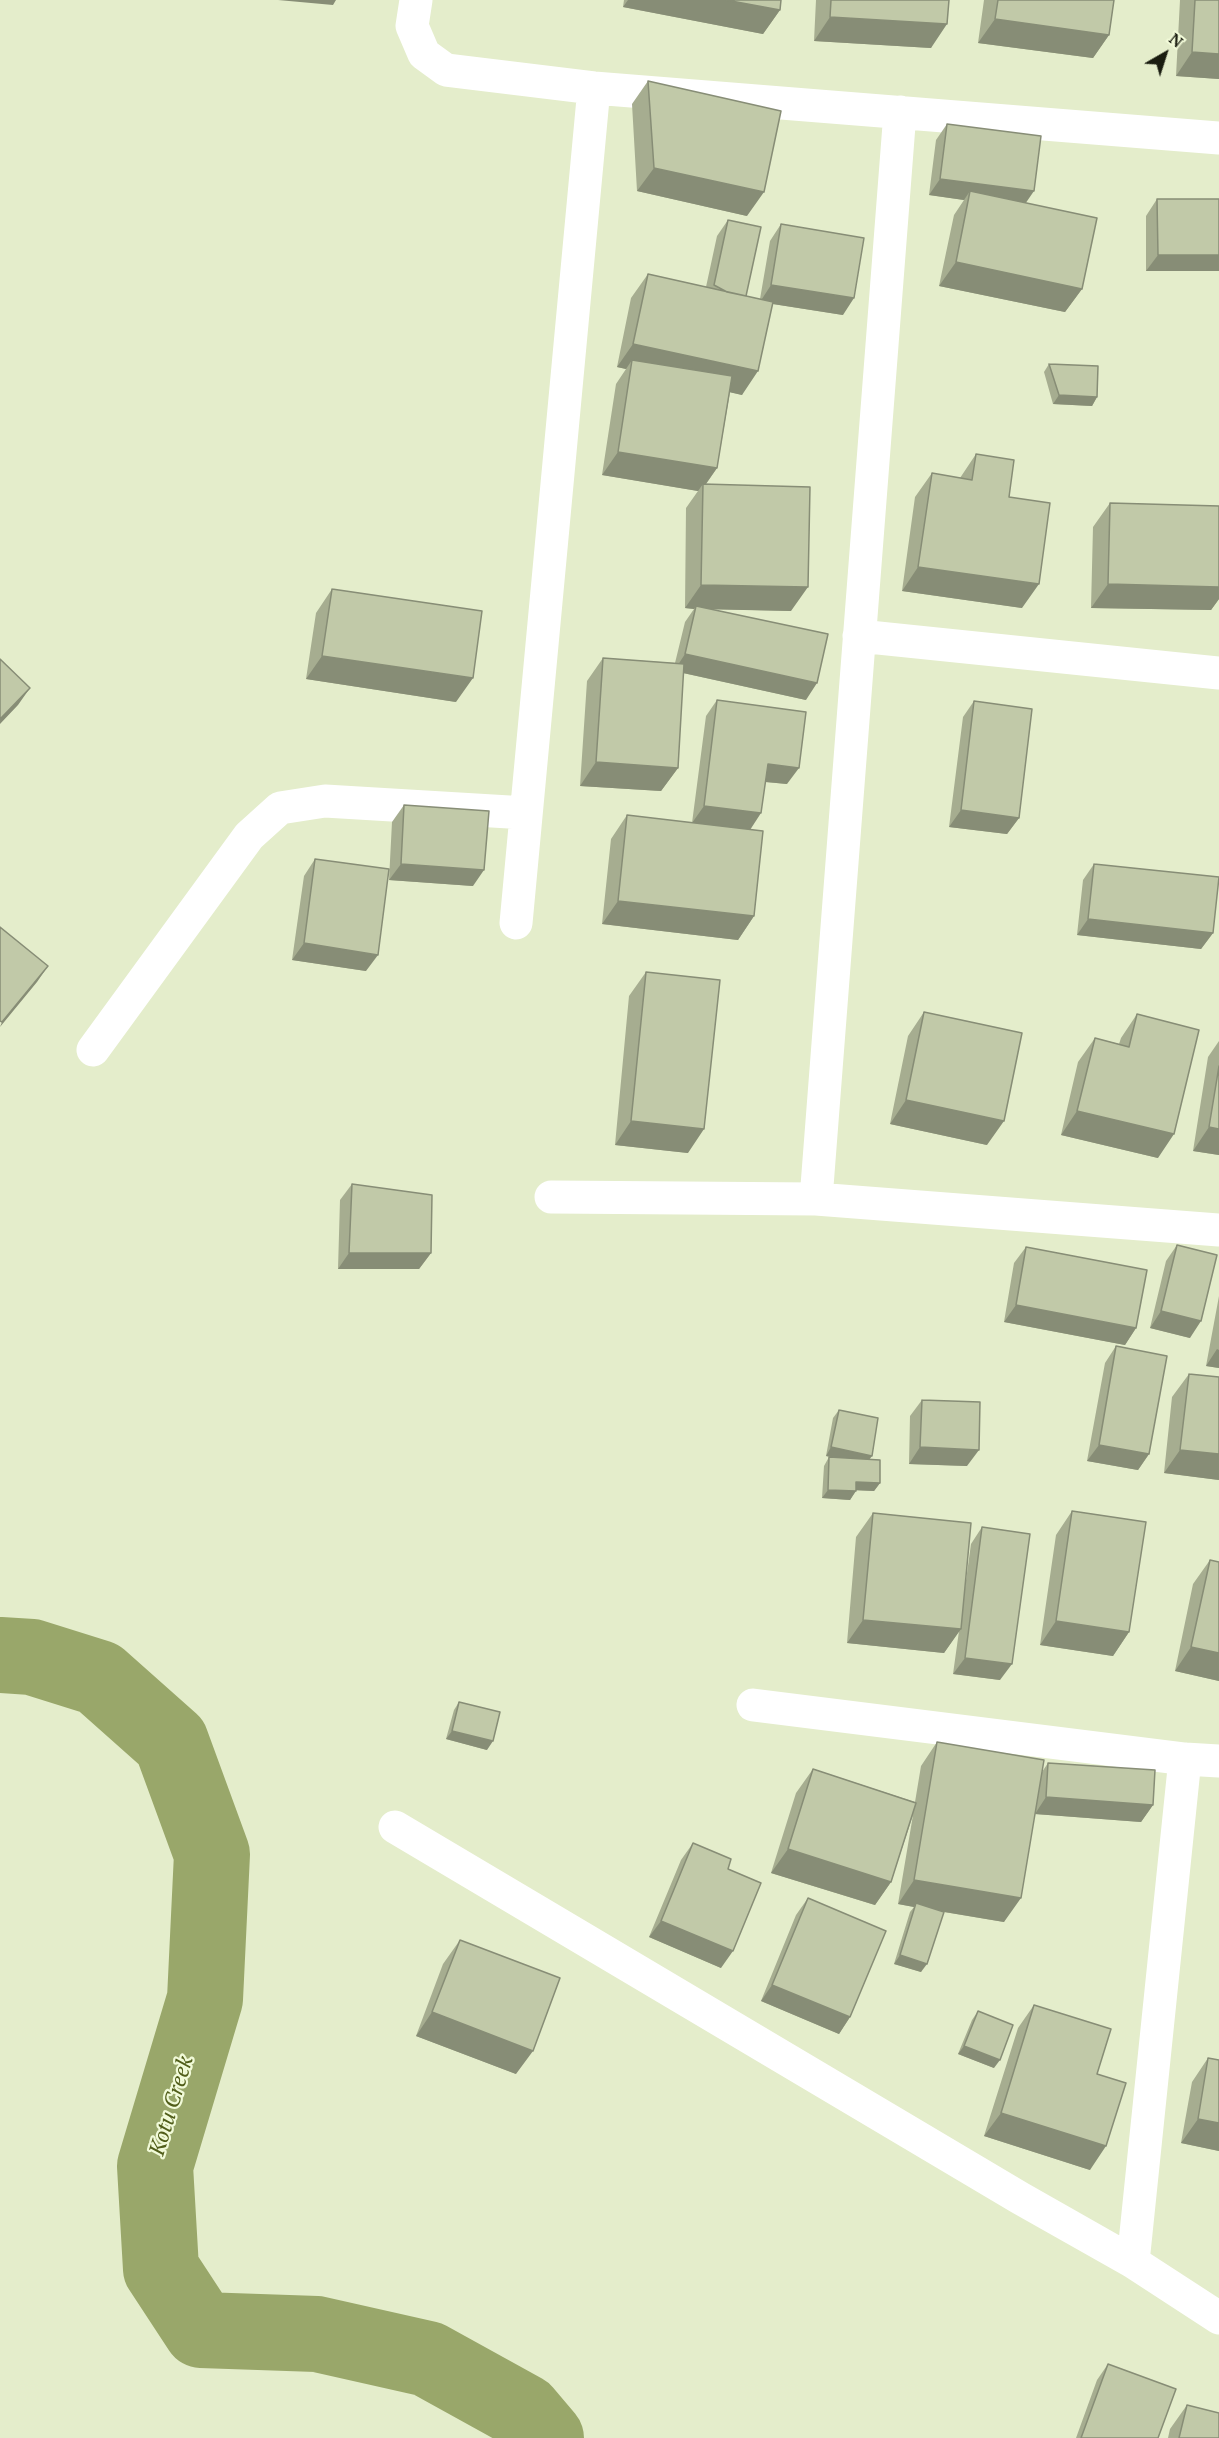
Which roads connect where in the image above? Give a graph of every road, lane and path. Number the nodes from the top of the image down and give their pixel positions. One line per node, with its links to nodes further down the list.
1 (416, 0): 2 (street)
2 (594, 88): 3 (street); 7 (street)
3 (900, 112): 4 (street); 5 (street)
4 (1219, 138)
5 (859, 636): 6 (street); 11 (street)
6 (1219, 673)
7 (526, 813): 8 (street); 9 (street)
8 (516, 923)
9 (93, 1050)
10 (551, 1197): 11 (street)
11 (816, 1199): 12 (street)
12 (1219, 1230)
13 (753, 1705): 14 (street)
14 (1185, 1759): 15 (street); 17 (street)
15 (1219, 1761)
16 (395, 1827): 17 (street)
17 (1132, 2262): 18 (street)
18 (1219, 2318)

